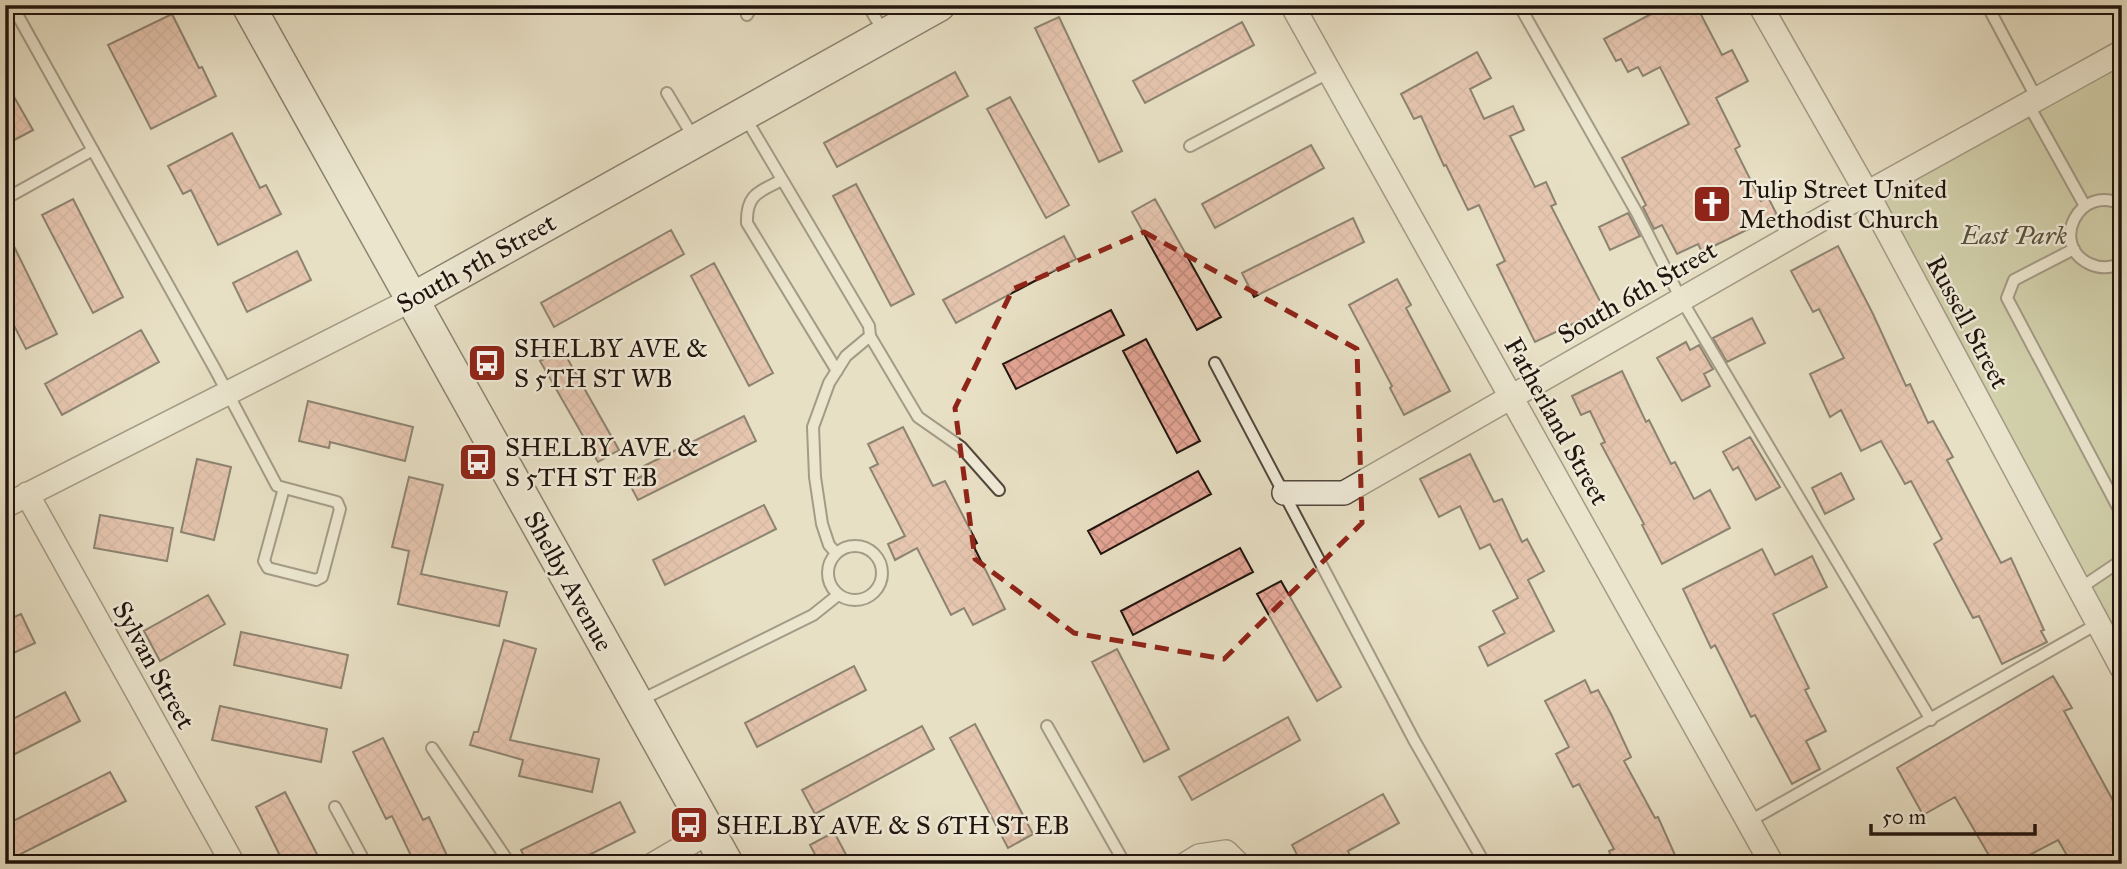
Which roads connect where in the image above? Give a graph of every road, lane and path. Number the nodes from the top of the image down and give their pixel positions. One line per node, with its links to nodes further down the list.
1 (248, 5): 27 (main road, Shelby Avenue)
2 (868, 5): 10 (lane)
3 (939, 5): 10 (main road, South 5th Street)
4 (1292, 5): 12 (street, Fatherland Street)
5 (1519, 5): 26 (lane)
6 (1760, 5): 20 (street, Russell Street)
7 (2003, 5): 8 (lane)
8 (1989, 8): 14 (lane)
9 (19, 16): 18 (lane)
10 (886, 36): 15 (main road, South 5th Street)
11 (2122, 52): 14 (street, South 6th Street)
12 (1329, 72): 17 (lane); 32 (street, Fatherland Street)
13 (667, 93): 16 (lane)
14 (2032, 100): 20 (street, South 6th Street); 23 (lane)
15 (744, 116): 16 (main road, South 5th Street); 19 (lane)
16 (697, 142): 27 (main road, South 5th Street)
17 (1190, 146)
18 (93, 150): 21 (lane); 31 (lane)
19 (782, 180): 28 (lane); 30 (lane)
20 (1867, 193): 26 (street, South 6th Street); 41 (street, Russell Street)
21 (5, 200)
22 (2122, 205): 23 (lane)
23 (2085, 206): 24 (lane)
24 (2074, 249): 25 (lane); 38 (lane)
25 (2122, 262)
26 (1681, 299): 32 (street, South 6th Street); 46 (lane)
27 (411, 300): 31 (street, South 5th Street); 45 (main road, Shelby Avenue)
28 (870, 335): 30 (lane); 34 (lane)
29 (1215, 363): 35 (lane)
30 (836, 371): 39 (lane)
31 (228, 393): 33 (lane); 36 (street, South 5th Street)
32 (1511, 397): 35 (street, South 6th Street); 50 (street, Fatherland Street)
33 (284, 488): 33 (lane)
34 (999, 490)
35 (1284, 493): 60 (lane)
36 (27, 494): 37 (street, South 5th Street); 52 (street, Sylvan Street)
37 (5, 506)
38 (2122, 515)
39 (836, 553): 42 (lane); 42 (lane)
40 (2122, 560): 41 (lane)
41 (2078, 589): 43 (street, Russell Street)
42 (838, 595): 45 (lane)
43 (2097, 624): 44 (street, Russell Street); 46 (lane)
44 (2122, 668)
45 (636, 702): 51 (main road, Shelby Avenue)
46 (1931, 720): 50 (lane)
47 (1047, 726): 57 (lane)
48 (432, 748): 54 (lane)
49 (335, 807): 53 (lane)
50 (1748, 822): 61 (street, Fatherland Street)
51 (709, 832): 55 (street); 56 (main road, Shelby Avenue)
52 (233, 864)
53 (366, 864)
54 (510, 864)
55 (654, 864)
56 (727, 864)
57 (1125, 864)
58 (1186, 864): 59 (street)
59 (1238, 864)
60 (1485, 864)
61 (1772, 864)

